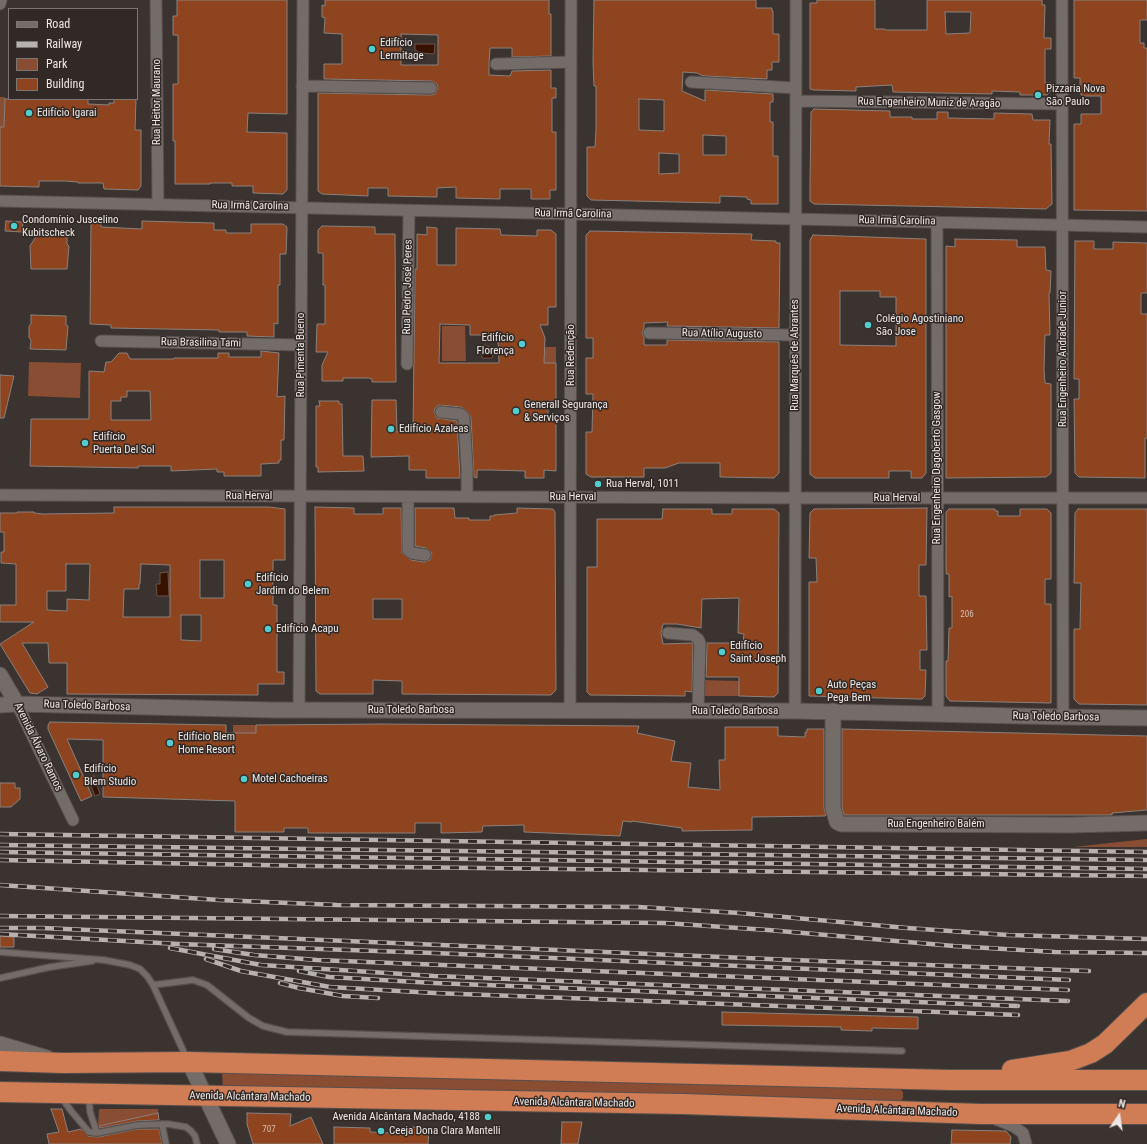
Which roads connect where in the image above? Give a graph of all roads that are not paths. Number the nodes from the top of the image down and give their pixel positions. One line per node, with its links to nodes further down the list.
1 (1, 0): 7 (street)
2 (156, 0): 17 (street, Rua Heitor Maurano)
3 (303, 0): 11 (street, Rua Pimenta Bueno)
4 (571, 0): 8 (street, Rua Redenção)
5 (796, 0): 13 (street, Rua Marquês de Abrantes)
6 (1062, 0): 15 (street, Rua Engenheiro Andrade Junior)
7 (0, 4)
8 (571, 62): 9 (street); 20 (street, Rua Redenção)
9 (496, 64)
10 (691, 82): 13 (street)
11 (302, 86): 12 (street); 18 (street, Rua Pimenta Bueno)
12 (431, 88)
13 (796, 88): 14 (street, Rua Marquês de Abrantes)
14 (796, 101): 15 (street, Rua Engenheiro Muniz de Aragão); 21 (street, Rua Marquês de Abrantes)
15 (1062, 104): 23 (street, Rua Engenheiro Andrade Junior)
16 (0, 201): 17 (street, Rua Irmã Carolina)
17 (158, 204): 18 (street, Rua Irmã Carolina)
18 (302, 208): 19 (street, Rua Irmã Carolina); 28 (street, Rua Pimenta Bueno)
19 (409, 211): 20 (street, Rua Irmã Carolina); 29 (street, Rua Pedro José Peres)
20 (571, 214): 21 (street, Rua Irmã Carolina); 35 (street, Rua Redenção)
21 (796, 219): 22 (street, Rua Irmã Carolina); 26 (street, Rua Marquês de Abrantes)
22 (937, 222): 23 (street, Rua Irmã Carolina); 37 (street, Rua Engenheiro Dagoberto Gasgow)
23 (1062, 225): 24 (street, Rua Irmã Carolina); 38 (street, Rua Engenheiro Andrade Junior)
24 (1147, 226)
25 (649, 333): 26 (street, Rua Atílio Augusto)
26 (795, 335): 36 (street, Rua Marquês de Abrantes)
27 (101, 341): 28 (street, Rua Brasilina Tami)
28 (301, 345): 32 (street, Rua Pimenta Bueno)
29 (408, 364)
30 (441, 412): 34 (street)
31 (0, 495): 32 (street, Rua Herval)
32 (301, 497): 33 (street, Rua Herval); 45 (street, Rua Pimenta Bueno)
33 (408, 497): 34 (street, Rua Herval); 40 (street)
34 (467, 497): 35 (street, Rua Herval)
35 (570, 497): 36 (street, Rua Herval); 46 (street, Rua Redenção)
36 (795, 498): 37 (street, Rua Herval); 48 (street, Rua Marquês de Abrantes)
37 (937, 498): 38 (street, Rua Herval); 49 (street, Rua Engenheiro Dagoberto Gasgow)
38 (1063, 498): 39 (street, Rua Herval); 51 (street, Rua Engenheiro Andrade Junior)
39 (1147, 498)
40 (425, 555)
41 (668, 634): 47 (street)
42 (0, 676): 43 (street, Avenida Álvaro Ramos)
43 (16, 704): 44 (street, Rua Toledo Barbosa); 45 (street, Rua Toledo Barbosa); 53 (street, Avenida Álvaro Ramos)
44 (0, 705)
45 (299, 710): 46 (street, Rua Toledo Barbosa)
46 (570, 711): 47 (street, Rua Toledo Barbosa)
47 (698, 711): 48 (street, Rua Toledo Barbosa)
48 (795, 711): 50 (street, Rua Toledo Barbosa)
49 (938, 714): 50 (street, Rua Toledo Barbosa); 51 (street, Rua Toledo Barbosa)
50 (829, 716): 54 (street, Rua Engenheiro Balém)
51 (1063, 718): 52 (street, Rua Toledo Barbosa)
52 (1147, 718)
53 (73, 820)
54 (1147, 823)
55 (0, 952): 56 (lane)
56 (104, 960): 57 (lane); 58 (lane)
57 (0, 978)
58 (154, 985): 61 (lane); 63 (lane)
59 (1147, 1003): 65 (highway)
60 (0, 1044): 64 (street)
61 (902, 1051)
62 (0, 1061): 64 (highway)
63 (189, 1062): 64 (highway); 65 (highway); 70 (street)
64 (63, 1063)
65 (950, 1080): 66 (highway)
66 (1147, 1080)
67 (0, 1092): 68 (highway, Avenida Alcântara Machado)
68 (59, 1093): 69 (highway, Avenida Alcântara Machado); 76 (lane)
69 (89, 1093): 70 (highway, Avenida Alcântara Machado); 76 (lane)
70 (205, 1096): 71 (highway, Avenida Alcântara Machado); 79 (street)
71 (981, 1114): 73 (highway, Avenida Alcântara Machado); 80 (street)
72 (1147, 1114): 73 (highway, Avenida Alcântara Machado)
73 (1101, 1115): 75 (highway)
74 (162, 1124): 76 (lane); 77 (lane); 78 (lane)
75 (1147, 1129)
76 (97, 1133)
77 (166, 1144)
78 (197, 1144)
79 (228, 1144)
80 (1026, 1144)

